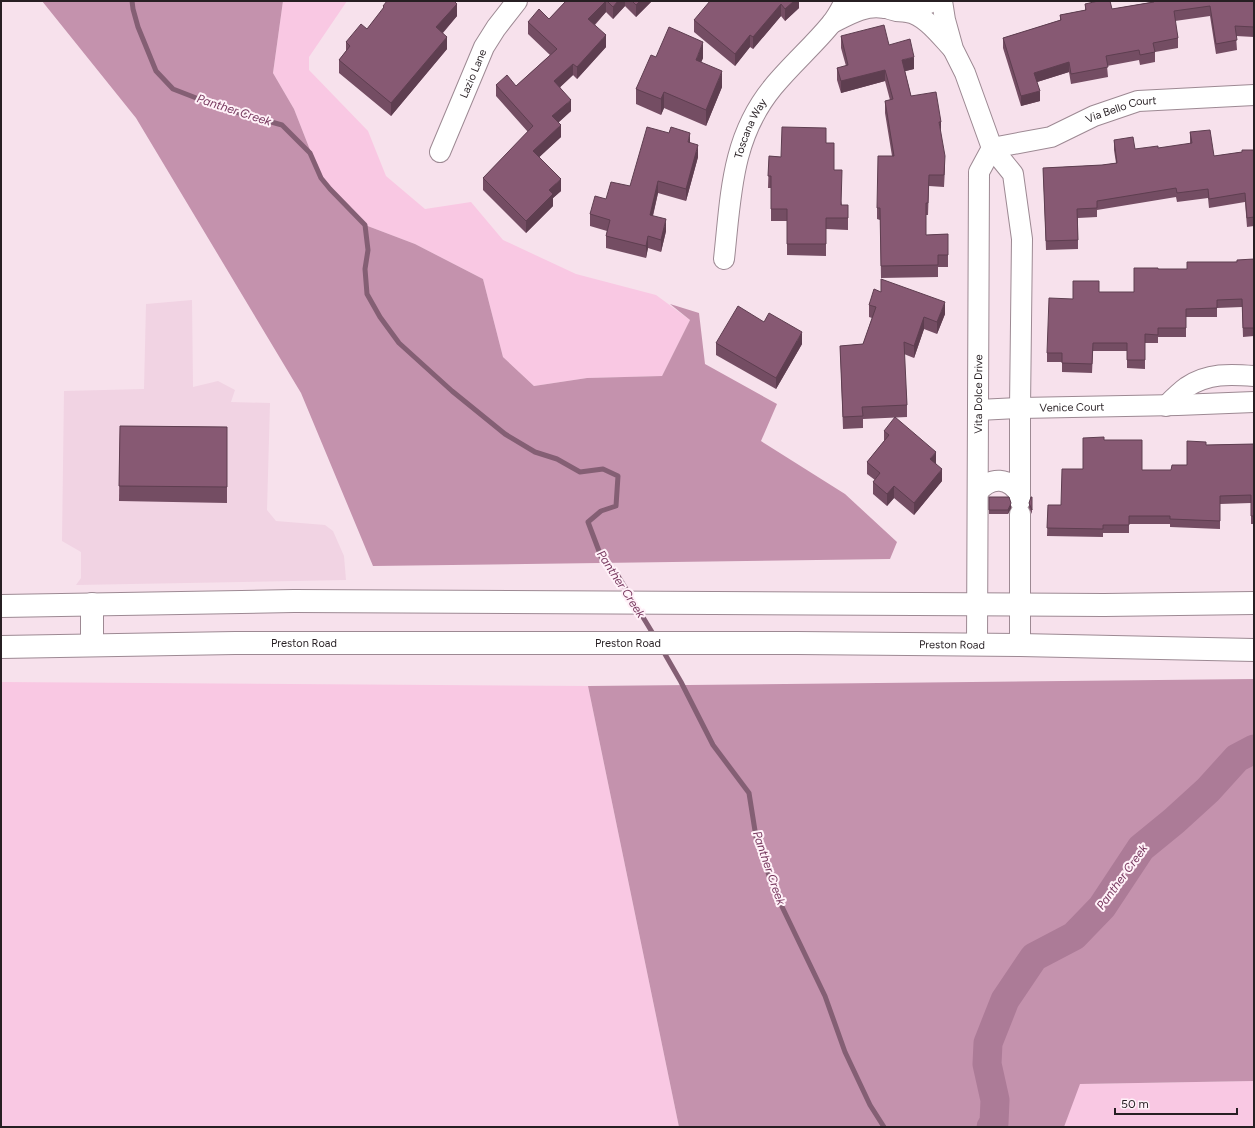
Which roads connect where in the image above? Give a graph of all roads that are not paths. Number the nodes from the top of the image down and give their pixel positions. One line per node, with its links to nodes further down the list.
1 (517, 1): 11 (street, Lazio Lane)
2 (846, 1): 7 (street, Toscana Way)
3 (933, 1): 6 (street)
4 (942, 1): 8 (street)
5 (879, 4): 6 (street, Toscana Way); 7 (street, Toscana Way)
6 (907, 12): 8 (street)
7 (832, 23): 12 (street, Toscana Way)
8 (953, 49): 10 (street)
9 (1254, 96): 10 (street, Via Bello Court)
10 (992, 148): 16 (street); 17 (street, Vita Dolce Drive)
11 (440, 152)
12 (724, 259)
13 (1254, 376): 15 (street)
14 (1254, 402): 15 (street, Venice Court)
15 (1166, 406): 16 (street, Venice Court)
16 (1020, 408): 17 (street, Venice Court); 19 (street)
17 (978, 410): 18 (street, Vita Dolce Drive)
18 (978, 492): 19 (street); 22 (street, Vita Dolce Drive)
19 (1020, 503): 23 (street)
20 (1254, 603): 23 (main road)
21 (92, 604): 22 (main road); 24 (main road); 25 (main road)
22 (977, 604): 23 (main road); 26 (street, Vita Dolce Drive)
23 (1021, 604): 27 (street)
24 (1, 606)
25 (92, 645): 26 (main road, Preston Road); 28 (main road, Preston Road)
26 (977, 645): 27 (main road, Preston Road)
27 (1020, 645): 29 (main road, Preston Road)
28 (1, 647)
29 (1254, 650)

